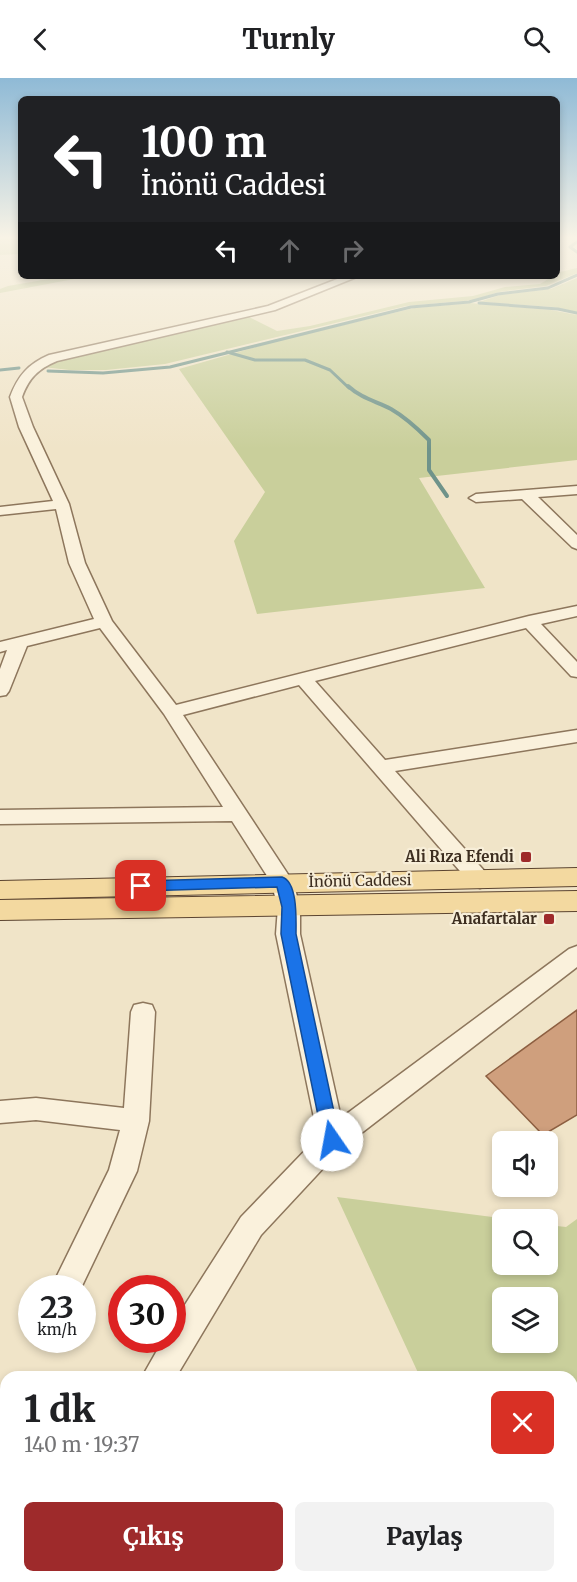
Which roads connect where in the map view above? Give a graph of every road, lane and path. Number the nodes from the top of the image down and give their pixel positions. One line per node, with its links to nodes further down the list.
1 (266, 309): 5 (street)
2 (577, 490): 3 (street)
3 (526, 494): 4 (street); 7 (street)
4 (476, 498)
5 (62, 504): 6 (street); 10 (street)
6 (0, 512)
7 (577, 544)
8 (577, 611): 9 (street)
9 (529, 621): 13 (street); 14 (street)
10 (104, 622): 11 (street); 16 (street)
11 (20, 641): 12 (street); 15 (street)
12 (0, 647)
13 (577, 672)
14 (304, 680): 16 (street); 18 (street)
15 (0, 692)
16 (172, 712): 19 (street)
17 (577, 736): 18 (street)
18 (381, 767): 22 (street)
19 (237, 814): 20 (street); 24 (street)
20 (0, 818)
21 (577, 877): 22 (main road, İnönü Caddesi)
22 (480, 880): 24 (main road, İnönü Caddesi)
23 (0, 890): 24 (main road, İnönü Caddesi)
24 (286, 895): 25 (main road, İnönü Caddesi); 26 (main road, İnönü Caddesi); 31 (street)
25 (577, 901)
26 (0, 910)
27 (577, 955): 31 (street)
28 (143, 1012): 30 (street)
29 (0, 1112): 30 (street)
30 (136, 1121): 32 (street)
31 (332, 1140): 33 (street)
32 (72, 1275)
33 (163, 1371)

